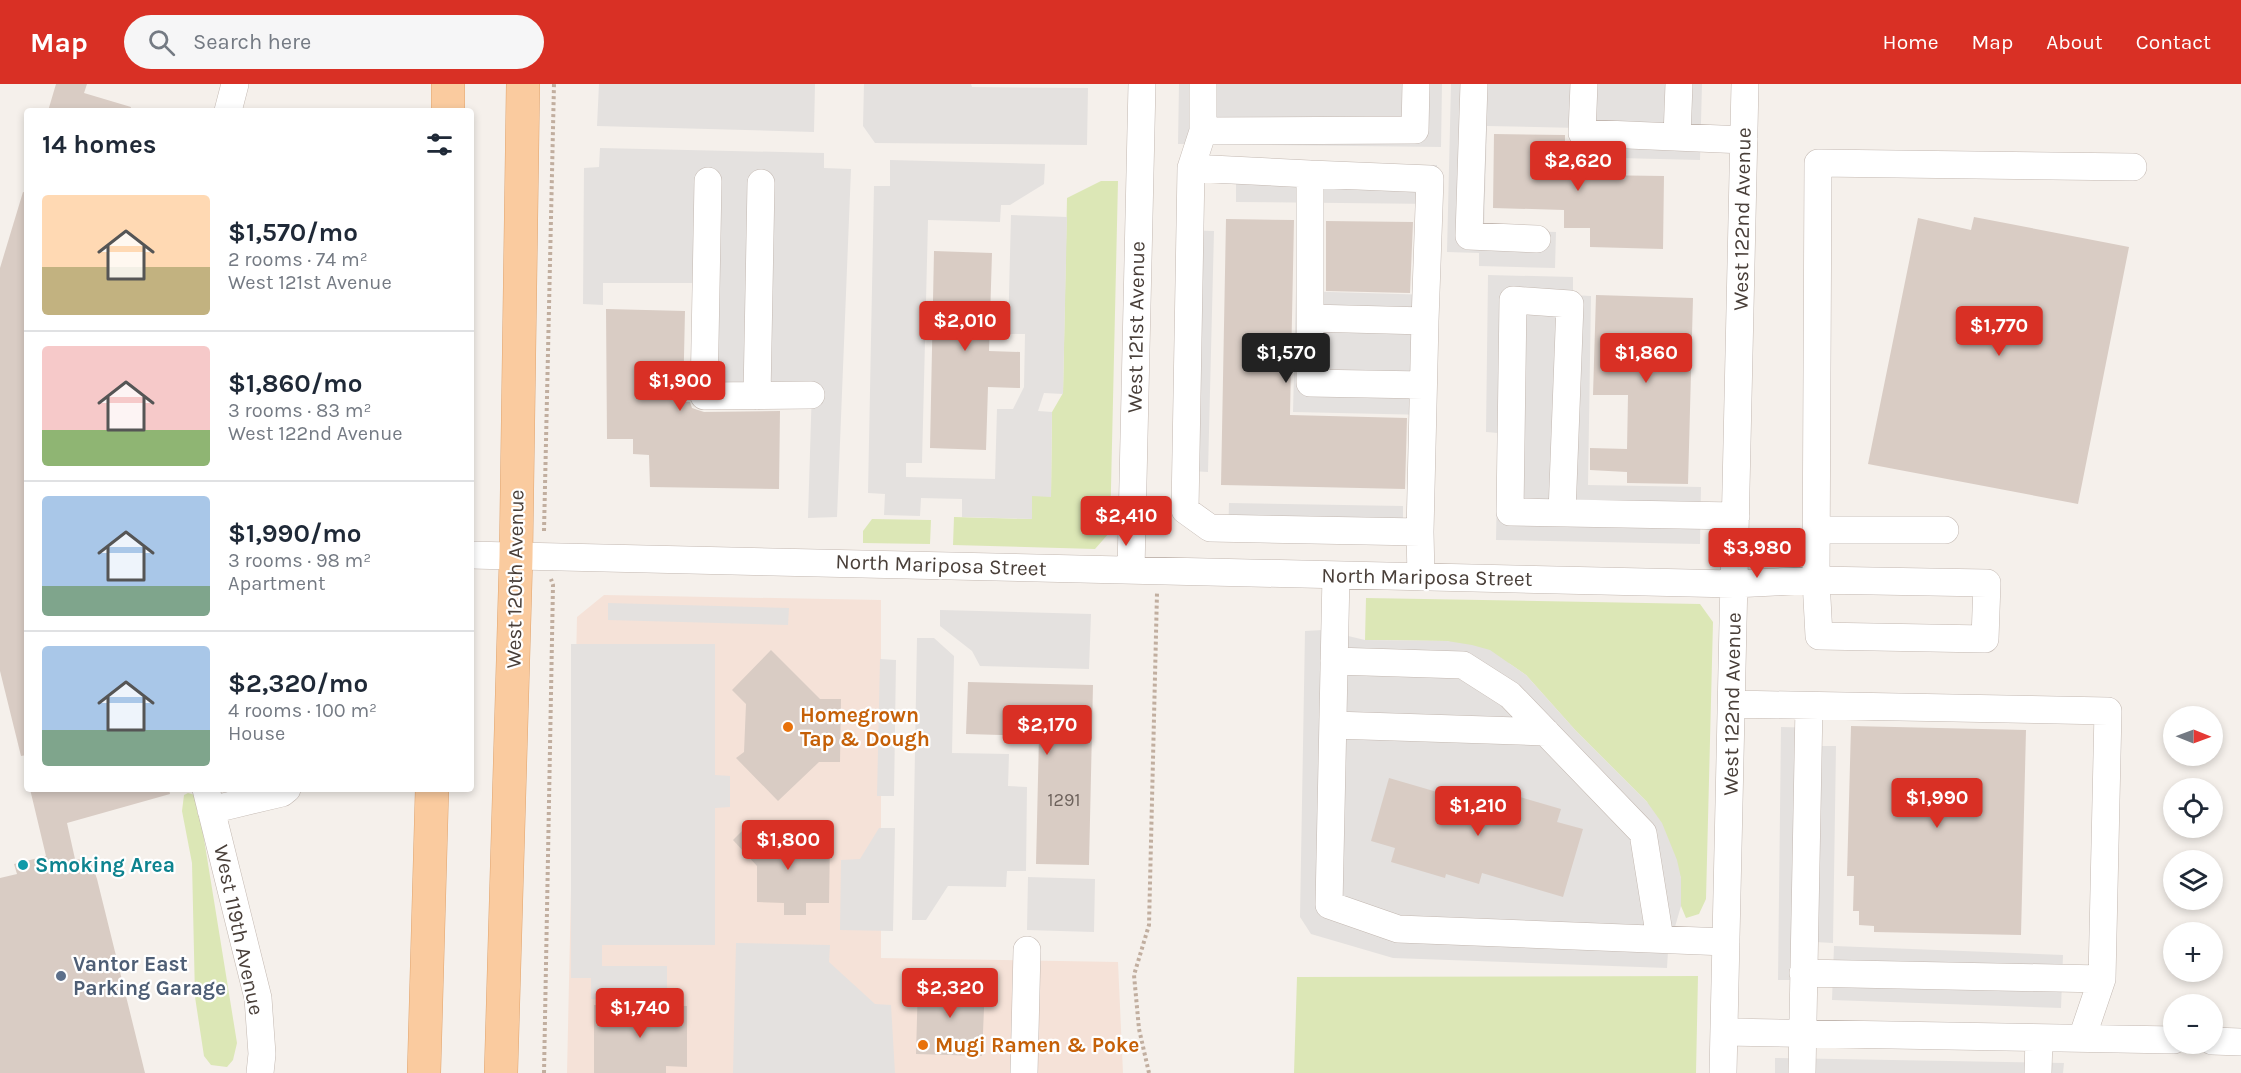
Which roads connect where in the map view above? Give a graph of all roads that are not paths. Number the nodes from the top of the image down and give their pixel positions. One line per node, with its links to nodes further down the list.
1 (235, 84): 11 (street)
2 (448, 84): 12 (main road)
3 (523, 84): 33 (main road, West 120th Avenue)
4 (1142, 84): 34 (street, West 121st Avenue)
5 (1203, 84): 13 (street)
6 (1416, 84): 13 (street)
7 (1474, 84): 21 (street)
8 (1584, 84): 14 (street)
9 (1679, 84): 14 (street)
10 (1745, 84): 15 (street, West 122nd Avenue)
11 (229, 108)
12 (448, 108)
13 (1203, 131): 17 (street)
14 (1677, 137): 15 (street)
15 (1744, 140): 28 (street, West 122nd Avenue)
16 (2133, 167): 29 (street)
17 (1191, 168): 18 (street); 31 (street)
18 (1310, 174): 22 (street); 23 (street)
19 (708, 181): 26 (street)
20 (761, 183): 26 (street)
21 (1537, 239)
22 (1310, 318): 23 (street); 24 (street)
23 (1425, 321): 24 (street)
24 (1424, 385): 31 (street)
25 (812, 395): 26 (street)
26 (758, 396)
27 (1562, 513): 27 (street); 28 (street)
28 (1736, 516): 38 (street, West 122nd Avenue)
29 (1816, 530): 30 (street); 37 (street)
30 (1945, 530)
31 (1420, 532): 36 (street)
32 (474, 555): 33 (street, North Mariposa Street)
33 (516, 557): 34 (street, North Mariposa Street); 61 (main road, West 120th Avenue)
34 (1131, 570): 35 (street, North Mariposa Street)
35 (1336, 575): 36 (street, North Mariposa Street); 39 (street)
36 (1421, 577): 38 (street, North Mariposa Street)
37 (1816, 580): 37 (street); 38 (street, North Mariposa Street)
38 (1734, 584): 40 (street, West 122nd Avenue)
39 (1334, 661): 42 (street); 43 (street)
40 (1732, 704): 41 (street); 48 (street, West 122nd Avenue)
41 (1809, 706): 50 (street); 51 (street)
42 (1333, 725): 43 (street); 47 (street)
43 (1546, 732): 47 (street)
44 (283, 792): 46 (street)
45 (432, 792): 60 (main road)
46 (209, 799): 59 (street, West 119th Avenue)
47 (1660, 939): 48 (street)
48 (1726, 942): 52 (street, West 122nd Avenue)
49 (1027, 950): 62 (street)
50 (1803, 973): 51 (street); 53 (street)
51 (2102, 979): 55 (street)
52 (1724, 1032): 53 (street); 63 (street, West 122nd Avenue)
53 (1802, 1033): 54 (street); 64 (street)
54 (2039, 1038): 55 (street); 65 (street)
55 (2082, 1038): 56 (street)
56 (2163, 1040)
57 (2223, 1041): 58 (street)
58 (2241, 1041)
59 (260, 1073)
60 (424, 1073)
61 (501, 1073)
62 (1024, 1073)
63 (1723, 1073)
64 (1802, 1073)
65 (2038, 1073)

